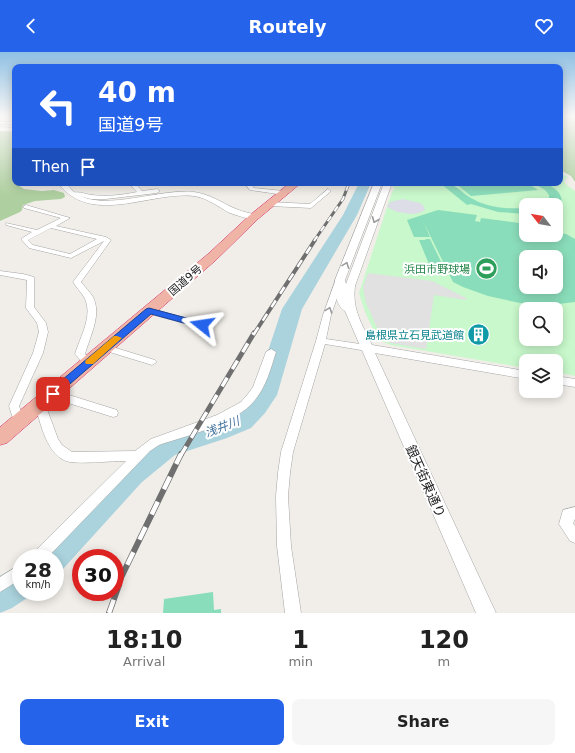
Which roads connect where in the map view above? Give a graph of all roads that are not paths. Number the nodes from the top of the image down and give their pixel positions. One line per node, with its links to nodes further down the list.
1 (65, 186): 11 (street)
2 (135, 186): 9 (street)
3 (250, 186): 10 (street)
4 (292, 186): 10 (highway, 国道9号)
5 (377, 186): 20 (street, one-way to 5)
6 (387, 186): 22 (street, one-way to 22)
7 (157, 191): 9 (street)
8 (328, 191): 12 (street)
9 (141, 193): 11 (street)
10 (284, 193): 12 (highway, 国道9号)
11 (73, 194): 14 (street)
12 (270, 204): 14 (highway, 国道9号)
13 (26, 207): 16 (street)
14 (254, 217): 21 (highway, 国道9号)
15 (8, 224): 17 (street)
16 (50, 226): 17 (street); 18 (street)
17 (38, 232): 18 (street)
18 (104, 238): 29 (street)
19 (0, 273): 36 (street)
20 (340, 280): 22 (street); 24 (street, one-way to 20)
21 (149, 311): 23 (street); 25 (highway, 国道9号)
22 (351, 313): 26 (street, 銀天街東通り)
23 (202, 325)
24 (321, 341): 26 (street); 44 (street)
25 (106, 348): 28 (street); 29 (highway, 国道9号)
26 (367, 348): 30 (street); 45 (street, 銀天街東通り)
27 (271, 352): 38 (street)
28 (152, 362)
29 (88, 364): 33 (highway, 国道9号)
30 (519, 374)
31 (563, 381): 32 (street)
32 (575, 383)
33 (53, 394): 34 (highway, 国道9号); 35 (street)
34 (40, 404): 36 (highway, 国道9号); 38 (street)
35 (113, 413)
36 (20, 422): 37 (highway, 国道9号)
37 (0, 438)
38 (137, 456): 41 (street)
39 (575, 513): 40 (street)
40 (575, 537)
41 (47, 549)
42 (12, 577): 43 (street)
43 (0, 585)
44 (293, 613)
45 (486, 613)

